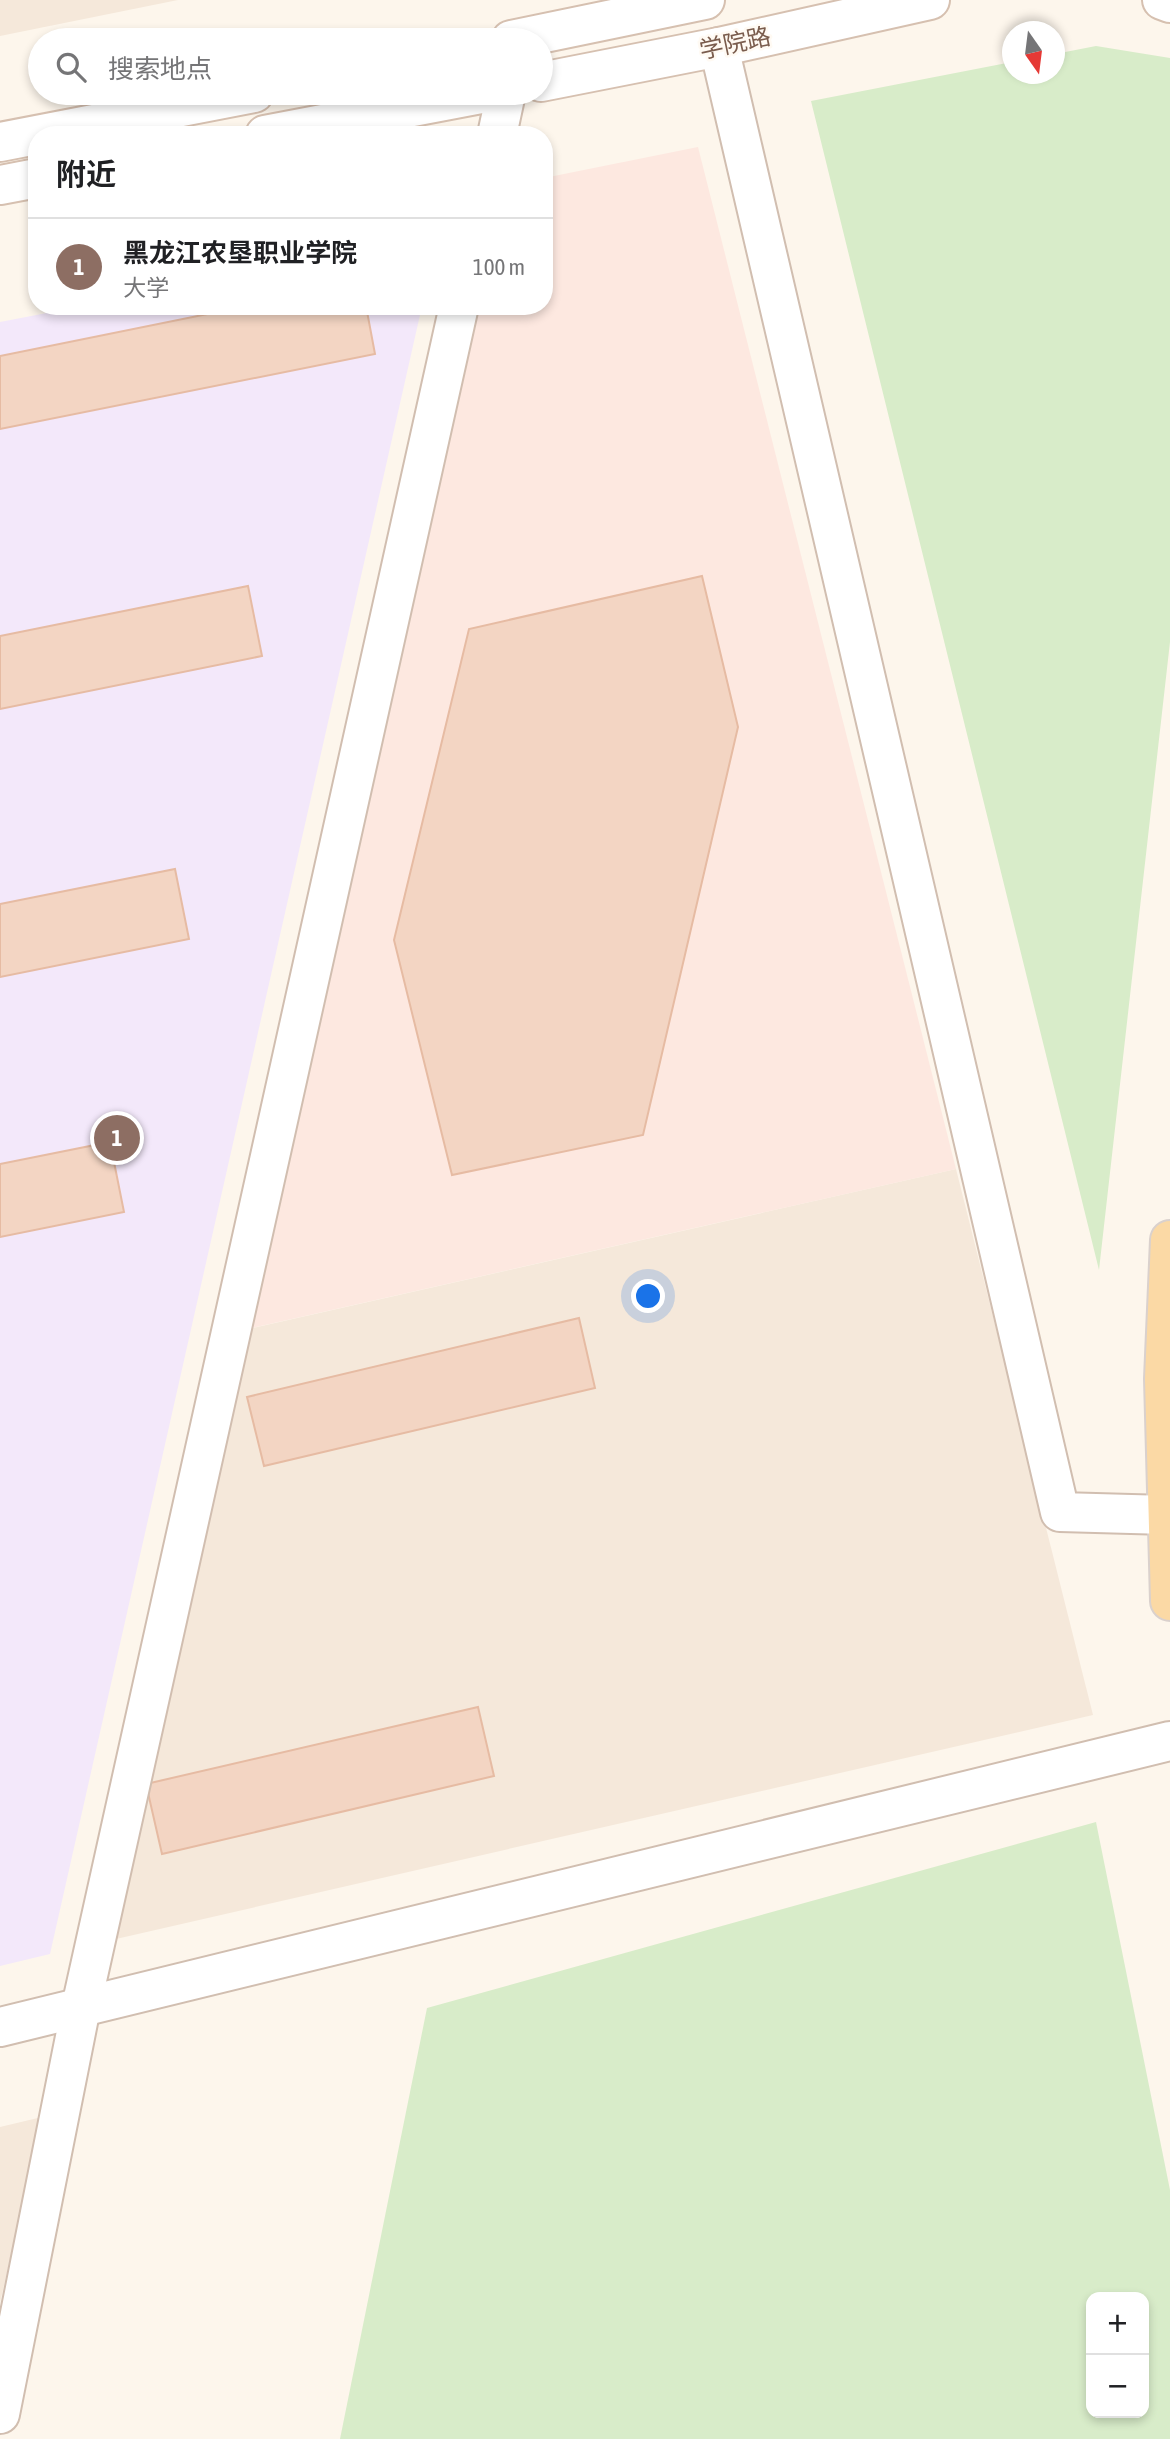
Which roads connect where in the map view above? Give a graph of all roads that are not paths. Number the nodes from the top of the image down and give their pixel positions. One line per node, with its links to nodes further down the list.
1 (705, 0): 5 (street, 学院路)
2 (930, 0): 6 (street, 学院路)
3 (1162, 0): 4 (street)
4 (1170, 3)
5 (553, 32)
6 (719, 47): 7 (street, 学院路); 20 (street)
7 (553, 80)
8 (192, 105): 11 (street)
9 (423, 105): 12 (street)
10 (503, 105): 13 (street)
11 (83, 126)
12 (312, 126)
13 (499, 126)
14 (28, 137): 15 (street)
15 (0, 142)
16 (28, 180): 17 (street)
17 (0, 185)
18 (457, 315): 23 (street)
19 (1170, 1240): 20 (main road)
20 (1167, 1514): 21 (main road)
21 (1170, 1601)
22 (1170, 1741): 23 (street)
23 (81, 2007): 24 (street); 25 (street)
24 (0, 2027)
25 (0, 2414)

